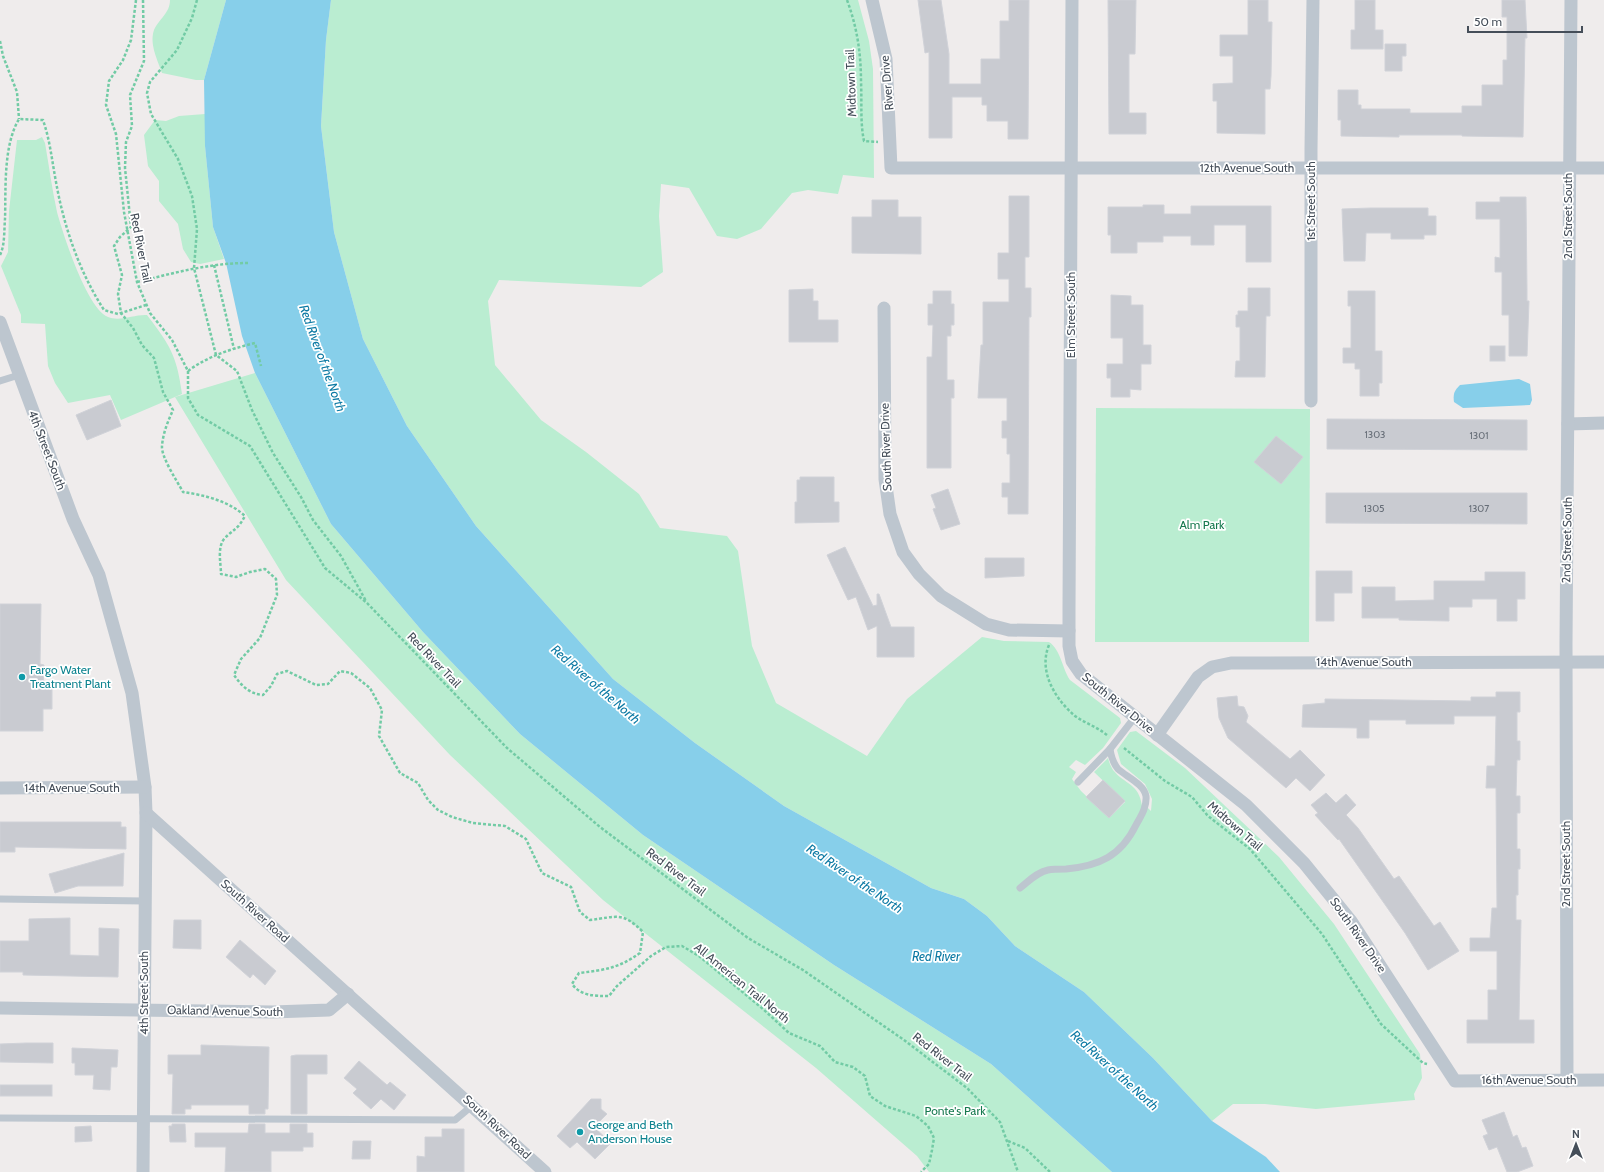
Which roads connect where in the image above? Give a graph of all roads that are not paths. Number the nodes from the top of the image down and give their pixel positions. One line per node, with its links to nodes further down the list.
1 (872, 0): 6 (street, River Drive)
2 (1072, 0): 5 (street, Elm Street South)
3 (1313, 0): 7 (street, 1st Street South)
4 (1571, 0): 8 (street, 2nd Street South)
5 (1071, 167): 6 (street, 12th Avenue South); 7 (street, 12th Avenue South); 17 (street, Elm Street South)
6 (891, 168)
7 (1311, 168): 8 (street, 12th Avenue South); 14 (street, 1st Street South)
8 (1568, 168): 9 (street, 12th Avenue South); 16 (street, 2nd Street South)
9 (1604, 168)
10 (884, 308): 17 (street, South River Drive)
11 (0, 322): 12 (street, 4th Street South)
12 (18, 375): 13 (lane); 24 (street, 4th Street South)
13 (0, 381)
14 (1310, 401)
15 (1604, 423): 16 (street)
16 (1568, 424): 18 (street, 2nd Street South)
17 (1069, 631): 20 (street, South River Drive)
18 (1566, 662): 19 (street, 14th Avenue South); 21 (street, 14th Avenue South); 33 (street, 2nd Street South)
19 (1604, 662)
20 (1135, 717): 21 (street, South River Drive); 22 (lane)
21 (1157, 735): 35 (street, South River Drive)
22 (1110, 749): 23 (lane); 27 (lane)
23 (1078, 782)
24 (145, 787): 25 (street, 14th Avenue South); 26 (street)
25 (0, 788)
26 (146, 813): 29 (street, 4th Street South); 30 (street, South River Road)
27 (1020, 888)
28 (0, 900): 29 (lane)
29 (144, 901): 32 (street, 4th Street South)
30 (348, 994): 32 (street, Oakland Avenue South); 36 (street, South River Road)
31 (0, 1008): 32 (street, Oakland Avenue South)
32 (143, 1010): 38 (street, 4th Street South)
33 (1567, 1080): 34 (street, 16th Avenue South); 35 (street, 16th Avenue South)
34 (1604, 1080)
35 (1455, 1081)
36 (473, 1105): 38 (lane); 40 (street, South River Road)
37 (0, 1118): 38 (lane)
38 (143, 1118): 39 (street, 4th Street South)
39 (143, 1172)
40 (545, 1172)

